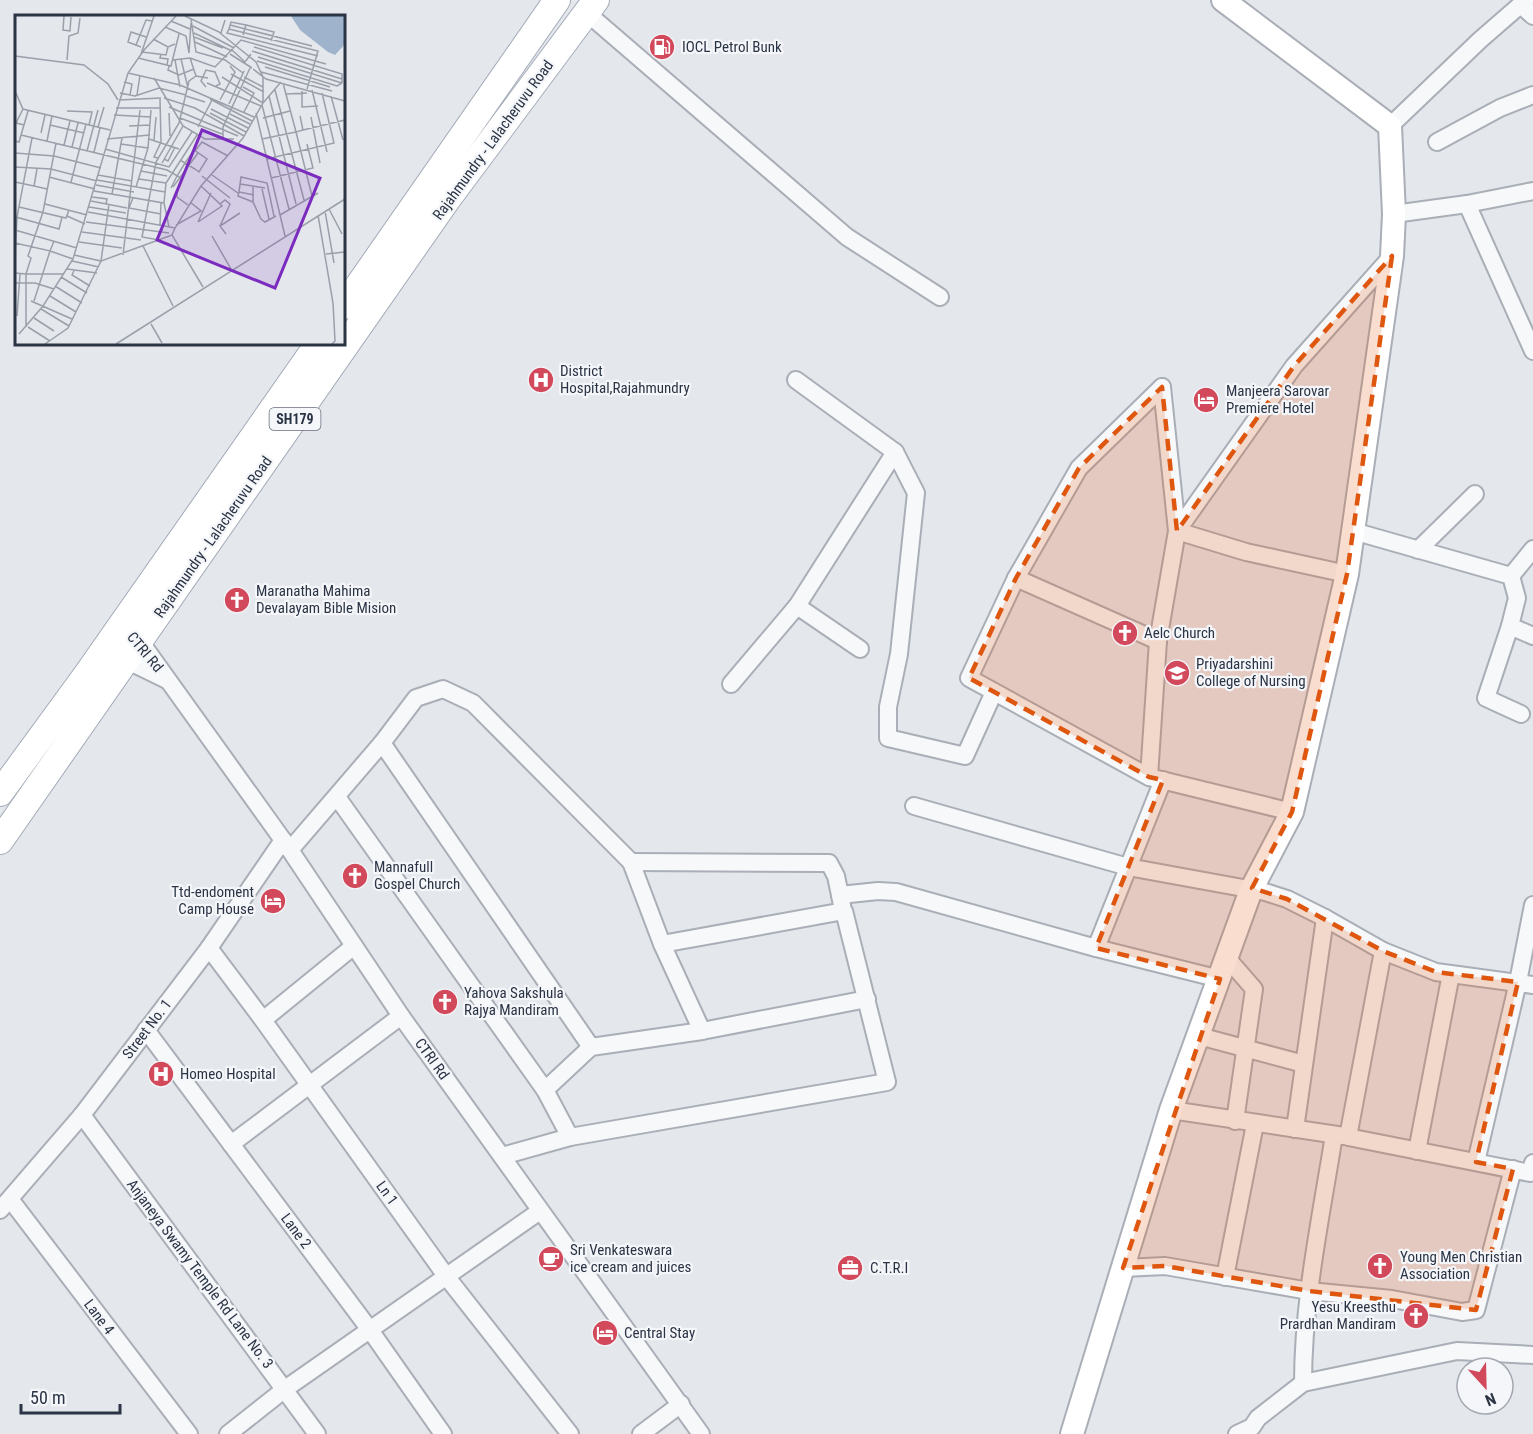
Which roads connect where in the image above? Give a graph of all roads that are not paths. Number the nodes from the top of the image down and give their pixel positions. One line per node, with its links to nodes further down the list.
1 (557, 0): 13 (main road)
2 (1224, 0): 6 (street)
3 (591, 7): 12 (street); 14 (main road, Rajahmundry - Lalacheruvu Road / SH179)
4 (1527, 7): 6 (street)
5 (1533, 95): 7 (street)
6 (1390, 126): 10 (street)
7 (1437, 142)
8 (1533, 191): 9 (street)
9 (1467, 204): 10 (street); 17 (street)
10 (1394, 214): 11 (street)
11 (1392, 256): 21 (street); 22 (street)
12 (940, 297)
13 (345, 305)
14 (345, 340)
15 (317, 345): 32 (main road, SH179)
16 (341, 345): 32 (main road, Rajahmundry - Lalacheruvu Road / SH179)
17 (1533, 351)
18 (796, 380): 19 (street)
19 (895, 452): 28 (street); 36 (street)
20 (1475, 494): 24 (street)
21 (1177, 531): 25 (street); 27 (street); 31 (street)
22 (1353, 531): 24 (street); 25 (street)
23 (1533, 549): 26 (street)
24 (1418, 550): 26 (street)
25 (1347, 574): 43 (street)
26 (1511, 576): 29 (street)
27 (1016, 578): 31 (street); 36 (street)
28 (797, 606): 33 (street); 35 (street)
29 (1510, 626): 30 (street); 37 (street)
30 (1533, 636)
31 (1158, 641): 39 (street)
32 (124, 642): 34 (street, CTRI Rd); 34 (street, CTRI Rd); 40 (main road, SH179); 44 (main road, Rajahmundry - Lalacheruvu Road / SH179)
33 (860, 649)
34 (168, 680): 45 (street, CTRI Rd)
35 (731, 684)
36 (994, 692): 39 (street)
37 (1521, 714)
38 (382, 743): 41 (street, Street No. 1); 46 (street, Street No. 1); 66 (street)
39 (1156, 778): 43 (street); 47 (street)
40 (0, 793)
41 (337, 797): 45 (street, Street No. 1); 70 (street)
42 (914, 806): 47 (street)
43 (1292, 812): 48 (street)
44 (0, 842)
45 (286, 845): 53 (street, CTRI Rd); 54 (street, Street No. 1)
46 (631, 862): 49 (street); 52 (street)
47 (1128, 867): 48 (street); 55 (street)
48 (1251, 890): 51 (street); 57 (street)
49 (842, 903): 52 (street); 55 (street); 60 (street)
50 (1533, 905): 59 (street)
51 (1325, 918): 56 (street); 68 (street)
52 (662, 944): 64 (street)
53 (354, 946): 61 (street, CTRI Rd); 62 (street)
54 (209, 948): 62 (street, Ln 1); 63 (street, Street No. 1)
55 (1096, 948): 57 (street)
56 (1383, 951): 58 (street); 76 (street)
57 (1223, 968): 65 (street); 67 (street)
58 (1451, 974): 59 (street); 79 (street)
59 (1525, 983): 81 (street)
60 (867, 999): 64 (street); 77 (street)
61 (401, 1016): 69 (street); 80 (street, CTRI Rd)
62 (263, 1020): 69 (street, Ln 1)
63 (146, 1030): 72 (street, Street No. 1); 78 (street, Lane 2)
64 (702, 1030): 66 (street)
65 (1199, 1036): 67 (street); 71 (street)
66 (591, 1047): 70 (street)
67 (1246, 1048): 68 (street); 73 (street)
68 (1304, 1064): 75 (street)
69 (309, 1085): 78 (street); 87 (street, Ln 1)
70 (544, 1090): 77 (street)
71 (1171, 1110): 73 (street); 86 (street)
72 (82, 1115): 84 (street, Street No. 1); 93 (street, Anjaneya Swamy Temple Rd Lane No. 3)
73 (1235, 1121): 74 (street)
74 (1255, 1124): 75 (street); 88 (street)
75 (1295, 1129): 76 (street)
76 (1341, 1136): 79 (street); 89 (street)
77 (570, 1137): 80 (street)
78 (231, 1143): 90 (street, Lane 2)
79 (1417, 1150): 81 (street)
80 (502, 1156): 85 (street, CTRI Rd)
81 (1476, 1162): 83 (street)
82 (1533, 1162): 83 (street)
83 (1513, 1170): 89 (street)
84 (5, 1204): 96 (street, Lane 4)
85 (540, 1210): 87 (street); 94 (street, CTRI Rd)
86 (1123, 1268): 88 (street); 103 (street)
87 (446, 1276): 90 (street); 100 (street, Ln 1)
88 (1225, 1277): 89 (street)
89 (1309, 1291): 92 (street)
90 (370, 1330): 93 (street); 99 (street, Lane 2)
91 (1533, 1355): 92 (street)
92 (1303, 1383): 95 (street)
93 (285, 1389): 97 (street); 98 (street, Anjaneya Swamy Temple Rd Lane No. 3)
94 (681, 1404): 101 (street); 102 (street, CTRI Rd)
95 (1254, 1430): 104 (street)
96 (189, 1434)
97 (228, 1434)
98 (317, 1434)
99 (443, 1434)
100 (570, 1434)
101 (641, 1434)
102 (701, 1434)
103 (1072, 1434)
104 (1237, 1434)

